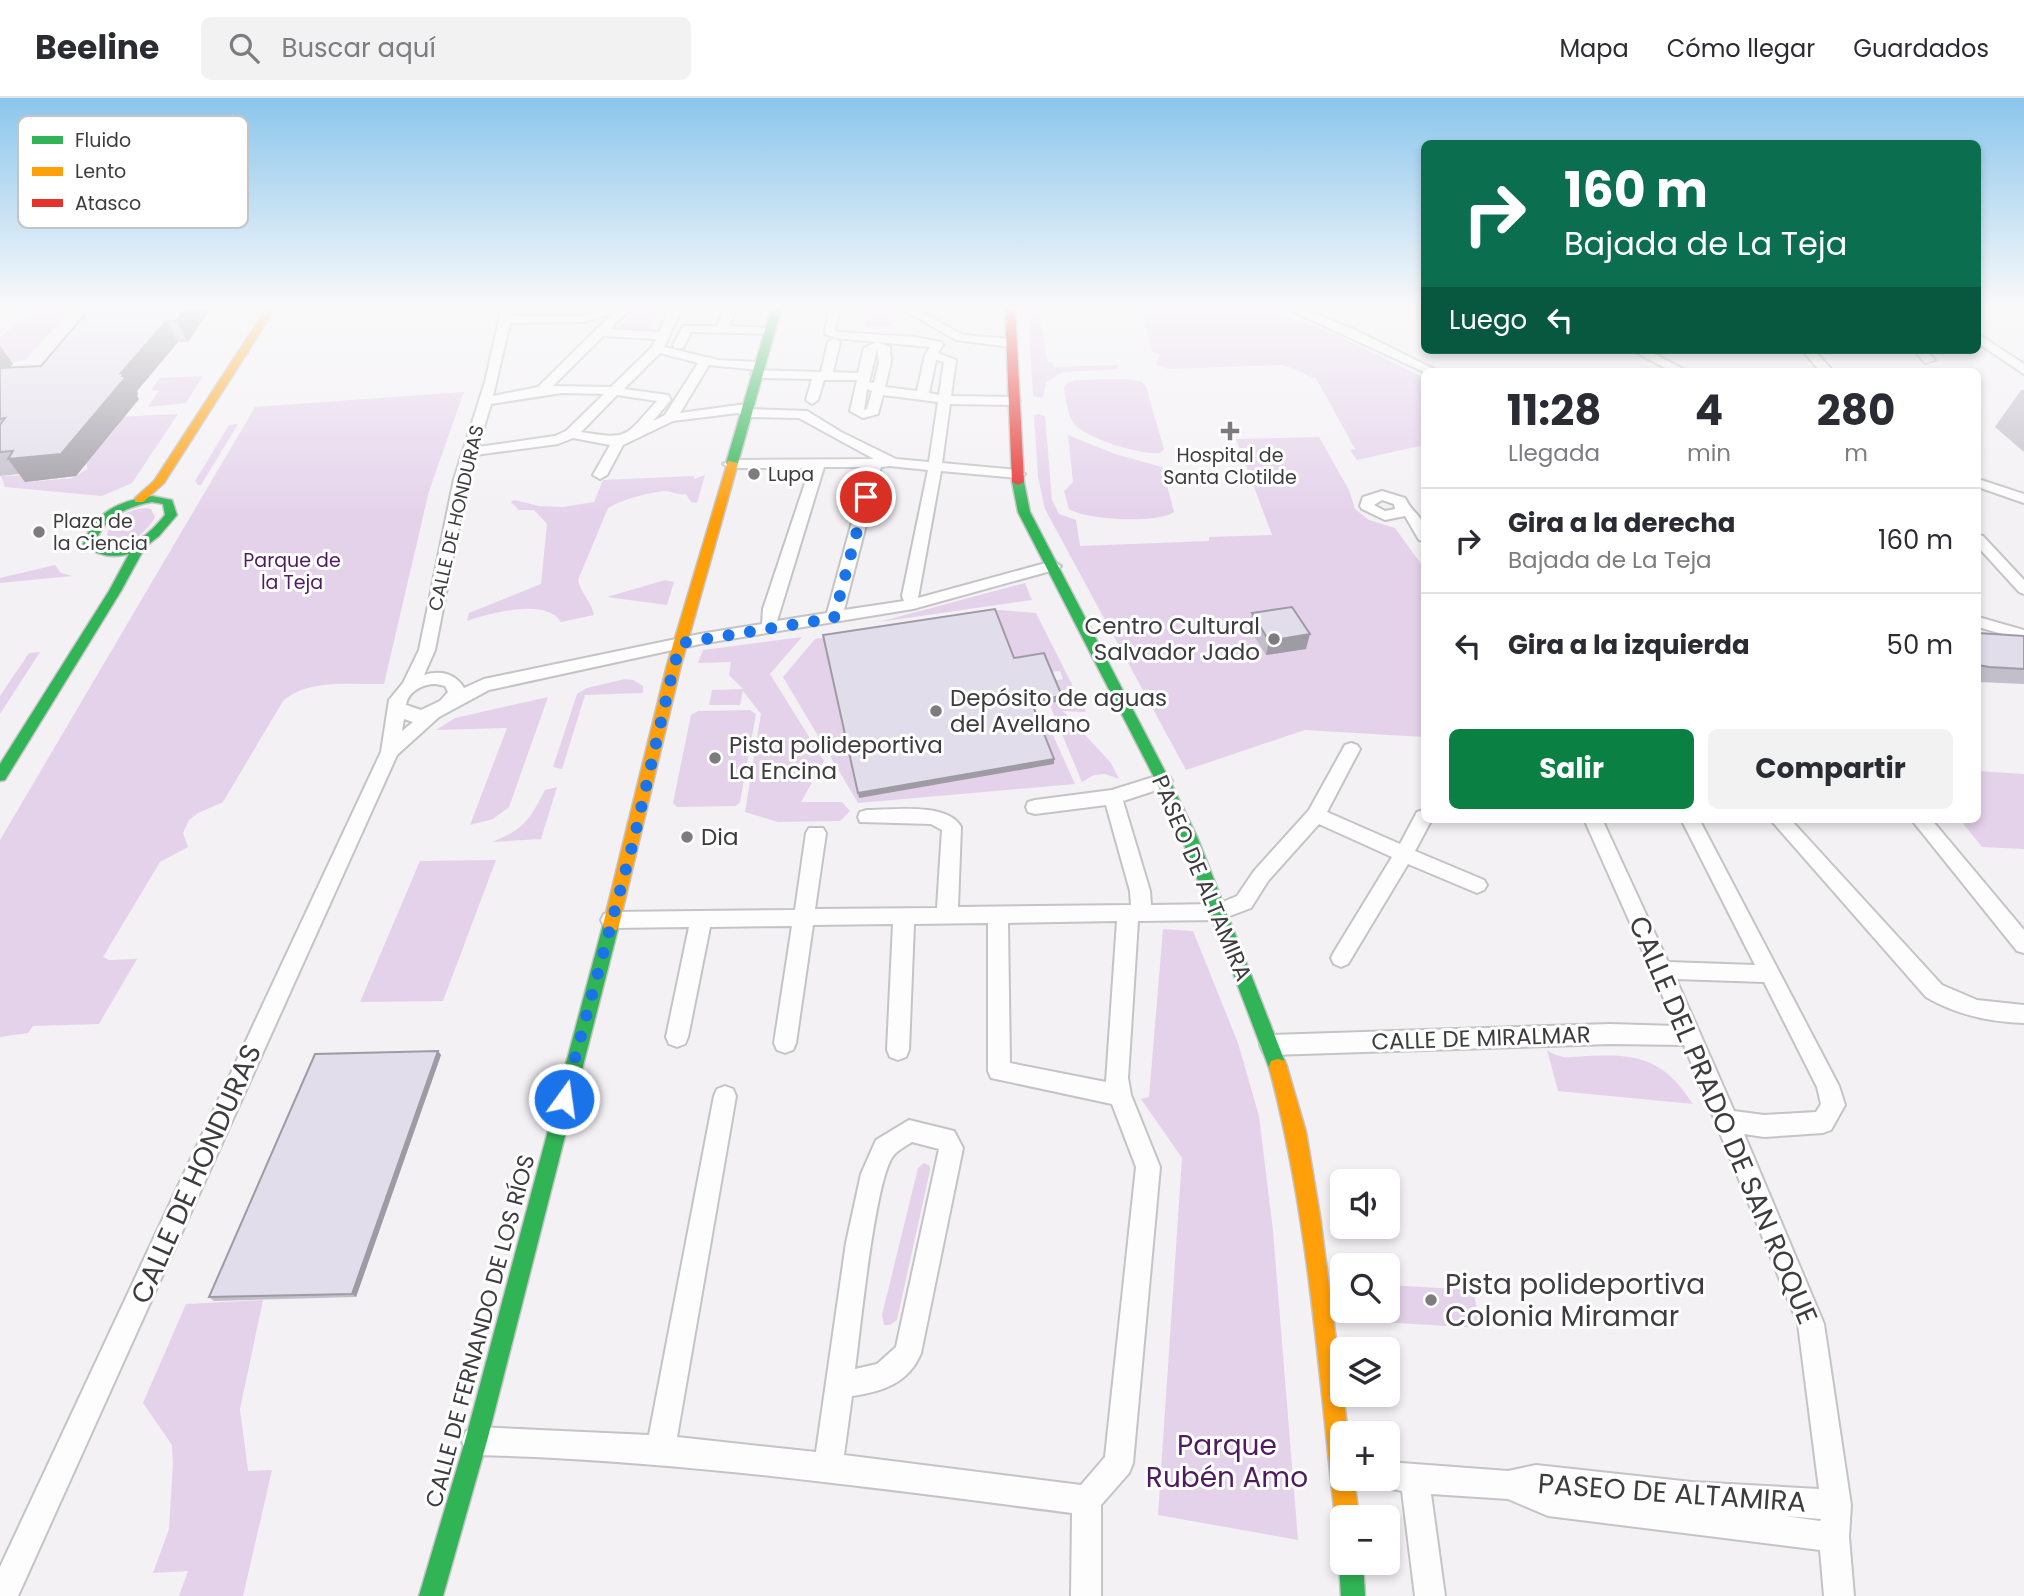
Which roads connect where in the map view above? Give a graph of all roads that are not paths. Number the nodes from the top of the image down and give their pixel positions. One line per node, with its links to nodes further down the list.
1 (822, 375): 22 (street)
2 (228, 376): 40 (main road)
3 (245, 376): 26 (main road)
4 (491, 376): 21 (street, CALLE DE HONDURAS)
5 (556, 376): 17 (street)
6 (628, 376): 18 (street)
7 (697, 376): 25 (street)
8 (756, 376): 24 (main road, CALLE DE FERNANDO DE LOS RÍOS)
9 (829, 376): 15 (street)
10 (864, 376): 15 (street)
11 (881, 376): 16 (street)
12 (927, 376): 19 (street)
13 (948, 376): 20 (street)
14 (1013, 376): 23 (main road, PASEO DE ALTAMIRA)
15 (863, 380): 16 (street); 16 (street)
16 (878, 389): 19 (street)
17 (542, 390): 18 (street); 21 (street)
18 (614, 391): 27 (street); 28 (street)
19 (922, 395): 20 (street)
20 (946, 400): 23 (street); 35 (street)
21 (485, 401): 30 (street, CALLE DE HONDURAS)
22 (813, 401)
23 (1014, 401): 36 (main road, PASEO DE ALTAMIRA)
24 (745, 411): 25 (street); 32 (street); 33 (main road, CALLE DE FERNANDO DE LOS RÍOS)
25 (670, 418): 28 (street)
26 (214, 426)
27 (571, 435): 29 (street); 30 (street)
28 (632, 436): 29 (street)
29 (618, 442): 37 (street)
30 (469, 452): 53 (street, CALLE DE HONDURAS)
31 (875, 463): 32 (street); 34 (street); 48 (street)
32 (893, 463): 35 (street)
33 (730, 464): 34 (street); 52 (main road, CALLE DE FERNANDO DE LOS RÍOS)
34 (818, 464): 50 (street)
35 (935, 467): 36 (street); 47 (street)
36 (1018, 474): 45 (main road, PASEO DE ALTAMIRA)
37 (600, 475)
38 (1981, 484): 39 (street)
39 (2024, 499)
40 (139, 500): 44 (main road); 44 (main road)
41 (1398, 512): 42 (street)
42 (1421, 532)
43 (1981, 542): 46 (street)
44 (139, 546): 62 (main road)
45 (1053, 566): 47 (street); 63 (main road, PASEO DE ALTAMIRA)
46 (2024, 589)
47 (913, 604): 48 (street)
48 (834, 618): 50 (street)
49 (1981, 623): 51 (street)
50 (771, 629): 52 (street)
51 (2024, 635)
52 (682, 643): 55 (street); 83 (main road, CALLE DE FERNANDO DE LOS RÍOS)
53 (427, 650): 54 (street); 56 (street, CALLE DE HONDURAS)
54 (447, 680): 55 (street); 56 (street); 57 (street)
55 (485, 685): 57 (street, CALLE DE HONDURAS)
56 (410, 686): 58 (street, CALLE DE HONDURAS)
57 (452, 702): 59 (street, CALLE DE HONDURAS)
58 (397, 706): 59 (street); 61 (street, CALLE DE HONDURAS)
59 (433, 713): 61 (street, CALLE DE HONDURAS)
60 (1351, 749): 66 (street)
61 (390, 752): 109 (street, CALLE DE HONDURAS)
62 (0, 776)
63 (1163, 781): 64 (street); 76 (main road, PASEO DE ALTAMIRA)
64 (1113, 797): 65 (street); 77 (street)
65 (1035, 807)
66 (1316, 815): 74 (street); 76 (street)
67 (867, 817): 78 (street)
68 (1421, 823): 74 (street)
69 (1595, 823): 87 (street, CALLE DEL PRADO DE SAN ROQUE)
70 (1692, 823): 88 (street)
71 (1783, 823): 89 (street)
72 (1924, 823): 84 (street)
73 (816, 832): 81 (street)
74 (1404, 854): 75 (street); 86 (street)
75 (1477, 885)
76 (1219, 912): 77 (street); 93 (main road, PASEO DE ALTAMIRA)
77 (1134, 913): 79 (street); 95 (street)
78 (947, 915): 79 (street); 80 (street)
79 (998, 915): 95 (street)
80 (904, 916): 81 (street); 94 (street)
81 (802, 918): 82 (street); 92 (street)
82 (701, 919): 83 (street); 90 (street)
83 (611, 920): 100 (main road, CALLE DE FERNANDO DE LOS RÍOS)
84 (2015, 923): 85 (street)
85 (2024, 945)
86 (1341, 958)
87 (1660, 970): 88 (street); 91 (street, CALLE DEL PRADO DE SAN ROQUE)
88 (1771, 974): 97 (street)
89 (2024, 1014)
90 (677, 1037)
91 (1690, 1037): 93 (street, CALLE DE MIRALMAR); 97 (street, CALLE DEL PRADO DE SAN ROQUE)
92 (785, 1043)
93 (1271, 1045): 99 (main road, PASEO DE ALTAMIRA)
94 (898, 1050)
95 (1121, 1095): 105 (street)
96 (725, 1096): 101 (street)
97 (1726, 1121): 106 (street, CALLE DEL PRADO DE SAN ROQUE)
98 (840, 1384): 98 (street); 102 (street)
99 (1336, 1421)
100 (476, 1441): 101 (street); 110 (main road, CALLE DE FERNANDO DE LOS RÍOS)
101 (661, 1448): 102 (street)
102 (828, 1468): 105 (street)
103 (1401, 1477): 104 (street, PASEO DE ALTAMIRA); 113 (street, PASEO DE ALTAMIRA)
104 (1508, 1485): 106 (street, PASEO DE ALTAMIRA); 107 (street, PASEO DE ALTAMIRA)
105 (1087, 1500): 111 (street)
106 (1836, 1505): 107 (street, CALLE DEL PRADO DE SAN ROQUE)
107 (1834, 1536): 114 (street, CALLE DEL PRADO DE SAN ROQUE)
108 (1352, 1575): 112 (main road)
109 (2, 1596)
110 (431, 1596)
111 (1086, 1596)
112 (1355, 1596)
113 (1430, 1596)
114 (1839, 1596)

